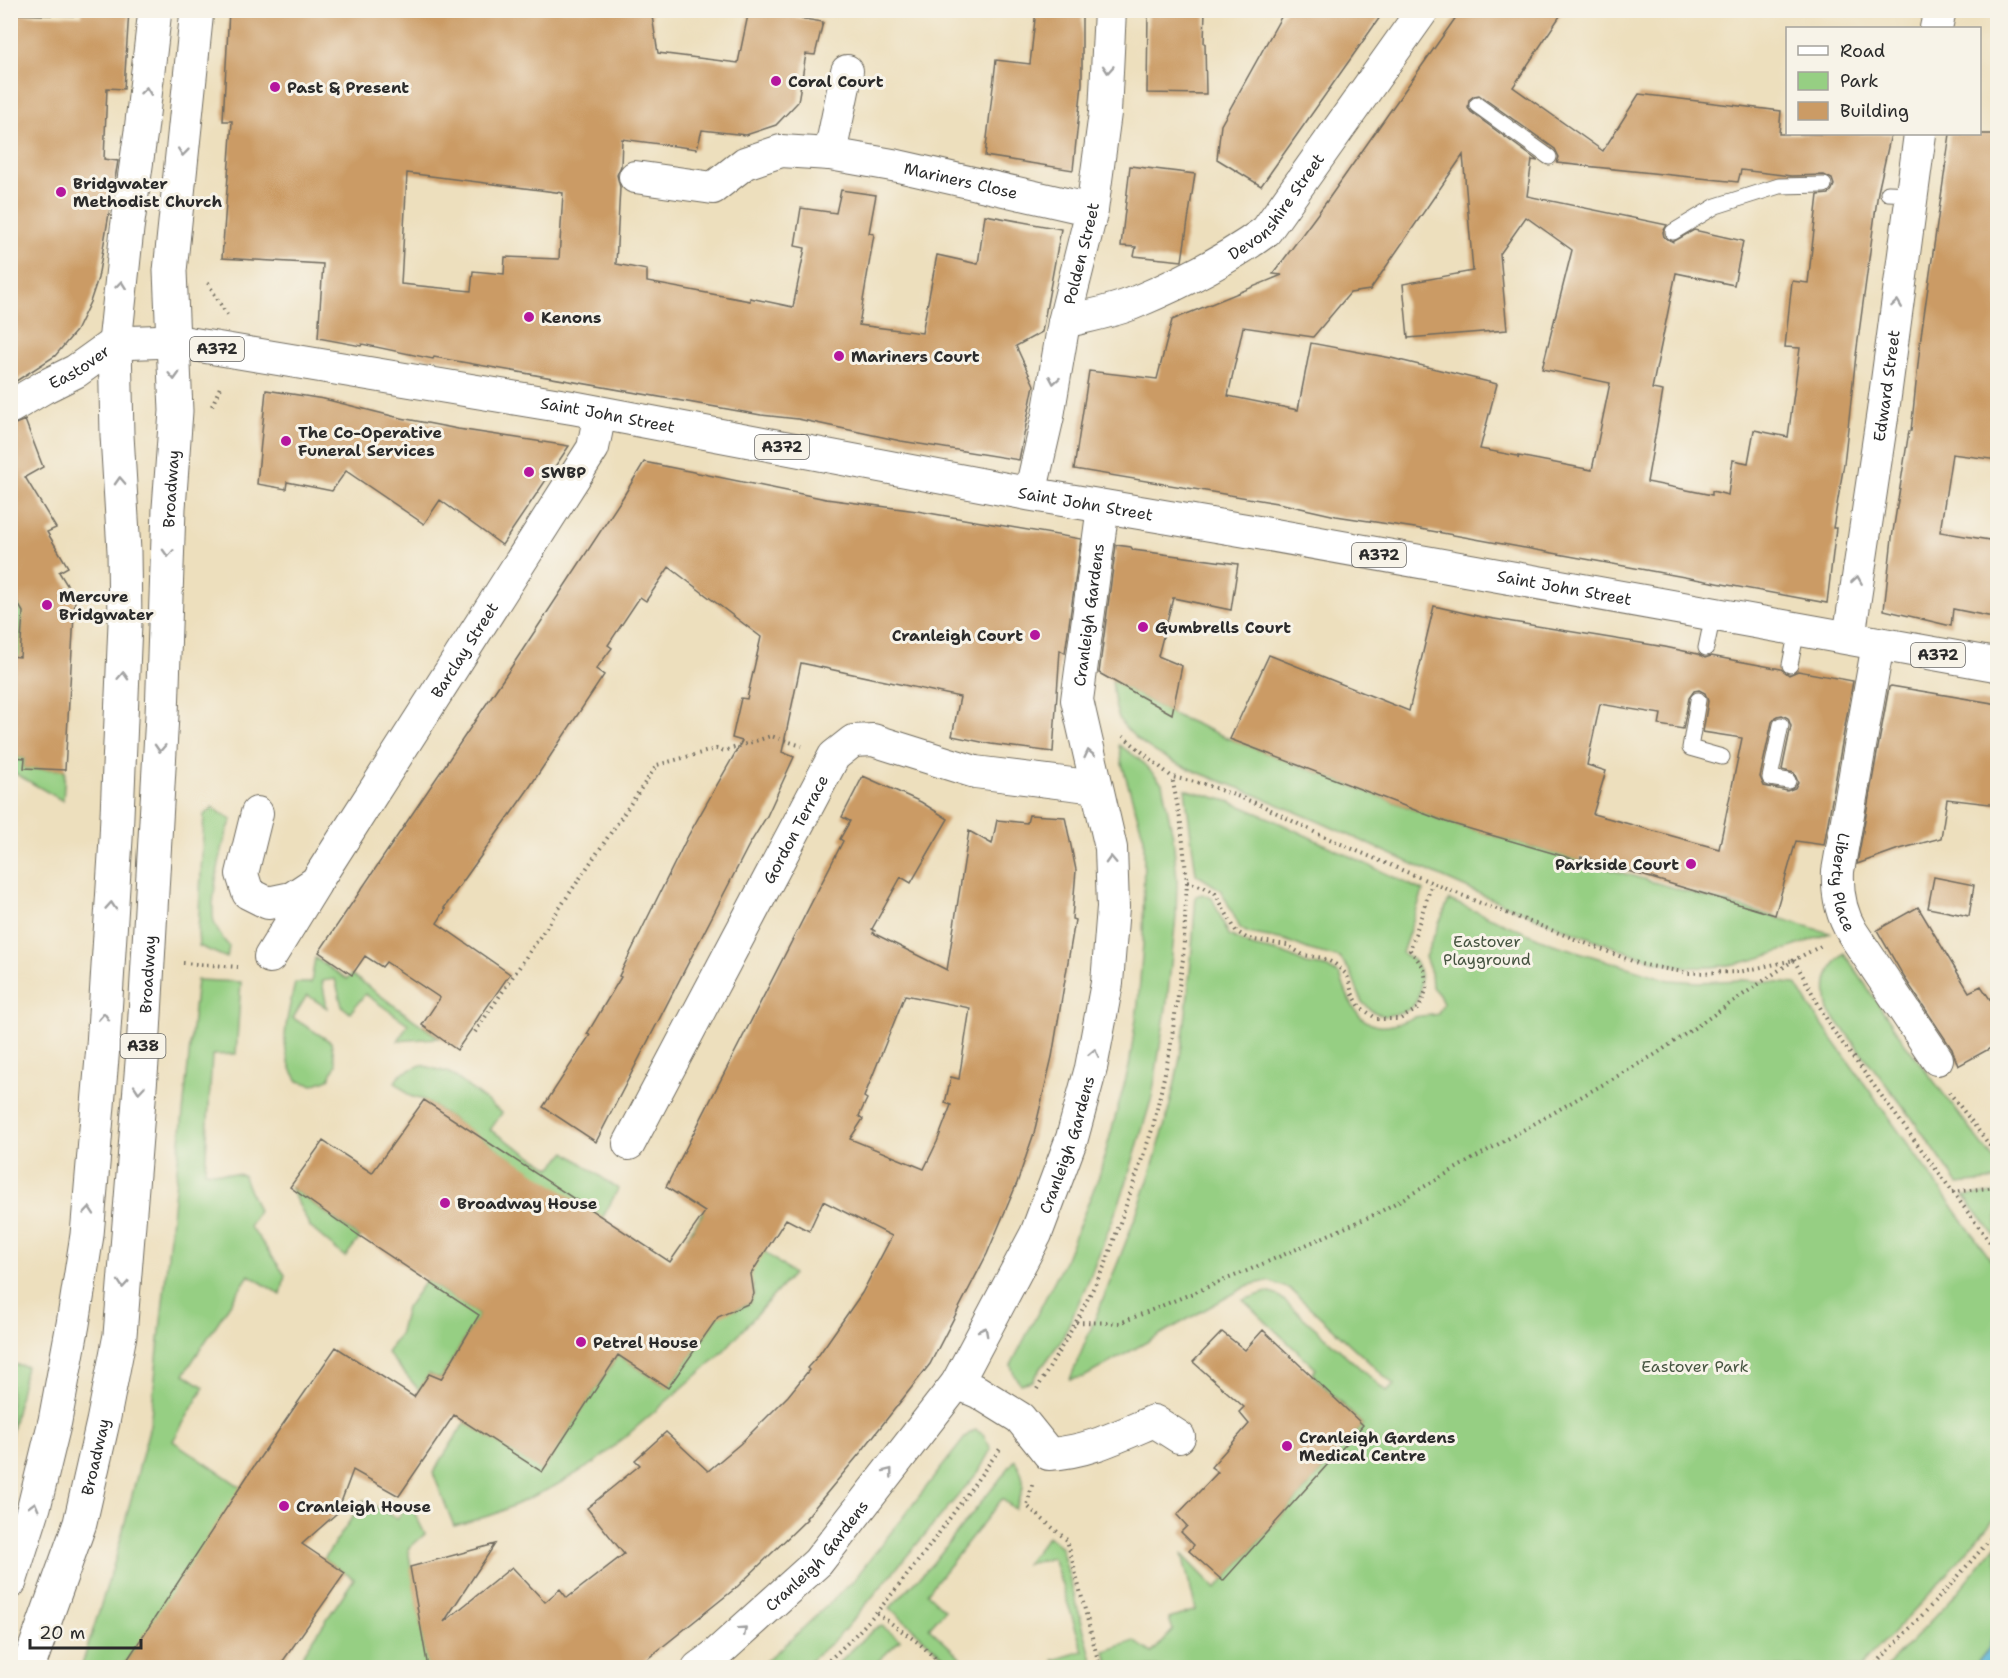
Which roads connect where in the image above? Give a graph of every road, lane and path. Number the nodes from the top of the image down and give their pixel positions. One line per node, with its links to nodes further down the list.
1 (155, 10): 20 (main road, A38, one-way to 1)
2 (197, 10): 19 (main road, A38, one-way to 19)
3 (1110, 10): 14 (street, Polden Street, one-way to 14)
4 (1423, 10): 18 (street, Devonshire Street)
5 (1941, 10): 6 (street)
6 (1936, 27)
7 (847, 71): 10 (street)
8 (1477, 105): 11 (lane)
9 (1920, 135): 29 (street, Edward Street, one-way to 9)
10 (830, 154): 12 (street, Mariners Close); 14 (street, Mariners Close)
11 (1550, 157)
12 (635, 177)
13 (1824, 185): 15 (lane)
14 (1092, 210): 18 (street, Polden Street)
15 (1674, 232)
16 (204, 278): 17 (path)
17 (227, 313)
18 (1064, 322): 25 (street, Polden Street, one-way to 25)
19 (173, 341): 20 (main road, Saint John Street); 24 (main road, Saint John Street / A372); 46 (main road, Broadway / A38, one-way to 46)
20 (115, 343): 22 (main road, Eastover); 62 (main road, A38, one-way to 20)
21 (222, 384): 23 (path)
22 (10, 407)
23 (210, 410)
24 (600, 413): 25 (main road, Saint John Street / A372); 42 (street, Barclay Street)
25 (1030, 494): 26 (main road, Saint John Street / A372)
26 (1103, 507): 27 (main road, Saint John Street / A372); 40 (street, Cranleigh Gardens, one-way to 26)
27 (1713, 615): 28 (main road, Saint John Street / A372); 30 (lane)
28 (1797, 630): 29 (main road, Saint John Street / A372); 31 (lane)
29 (1863, 641): 32 (main road, Saint John Street / A372); 49 (street, Liberty Place)
30 (1706, 648)
31 (1790, 665)
32 (1998, 665)
33 (1698, 700): 37 (lane)
34 (1781, 725): 39 (lane)
35 (1121, 735): 38 (path)
36 (834, 756): 40 (street, Gordon Terrace); 48 (path); 50 (street, Gordon Terrace)
37 (1722, 757)
38 (1172, 777): 43 (path); 44 (path)
39 (1788, 781)
40 (1096, 787): 56 (street, Cranleigh Gardens, one-way to 40)
41 (257, 813): 42 (street, Barclay Street)
42 (316, 882): 47 (street, Barclay Street)
43 (1187, 882): 44 (path); 55 (path)
44 (1432, 883): 45 (path)
45 (1794, 960): 53 (path); 55 (path)
46 (148, 961): 47 (path); 64 (main road, Broadway / A38, one-way to 64)
47 (258, 962)
48 (475, 1032)
49 (1936, 1059): 51 (path)
50 (629, 1144)
51 (1998, 1156)
52 (1998, 1187): 53 (path)
53 (1952, 1192): 54 (path)
54 (1998, 1253)
55 (1076, 1322): 57 (path)
56 (957, 1383): 58 (street); 65 (street, Cranleigh Gardens, one-way to 56)
57 (1035, 1392)
58 (1179, 1437)
59 (1005, 1443): 63 (path)
60 (1033, 1483): 68 (path)
61 (1998, 1530): 69 (path)
62 (10, 1582)
63 (878, 1613): 66 (path); 67 (path)
64 (28, 1668)
65 (698, 1668)
66 (820, 1668)
67 (945, 1668)
68 (1100, 1668)
69 (1872, 1668)

